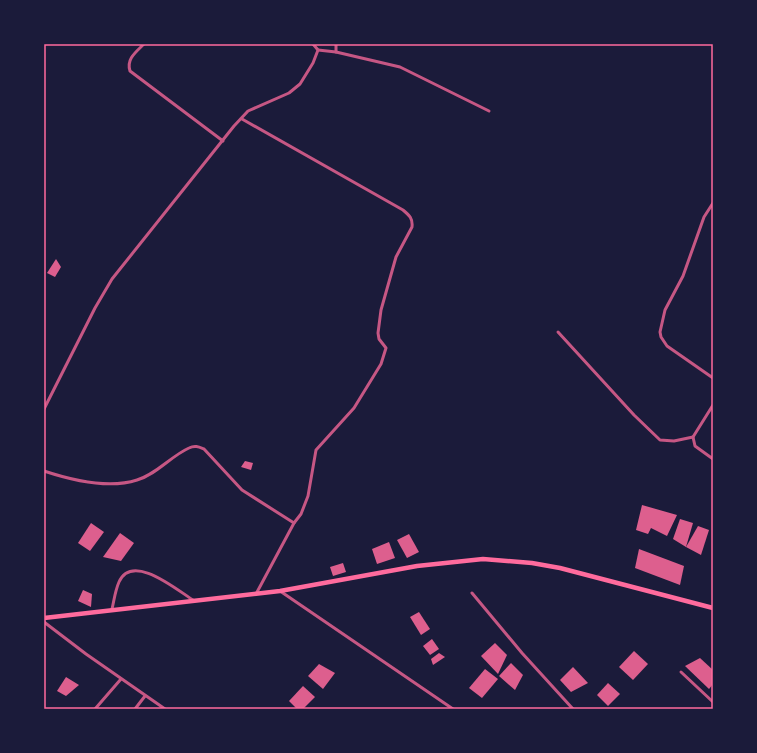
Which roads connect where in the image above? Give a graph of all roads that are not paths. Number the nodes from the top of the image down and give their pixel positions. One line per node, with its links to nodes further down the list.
1 (144, 44): 8 (street)
2 (313, 44): 4 (street)
3 (336, 44): 5 (street)
4 (318, 50): 5 (street); 7 (street)
5 (336, 52): 6 (street)
6 (489, 111)
7 (242, 119): 8 (street); 17 (street)
8 (223, 141): 13 (street)
9 (713, 203): 11 (street)
10 (558, 332): 14 (street)
11 (713, 378)
12 (713, 405): 14 (street)
13 (44, 410)
14 (693, 437): 15 (street)
15 (713, 459)
16 (44, 471): 17 (street)
17 (294, 523): 20 (street)
18 (280, 591): 20 (main road); 22 (main road); 33 (street)
19 (472, 593): 34 (street)
20 (256, 594): 21 (main road)
21 (193, 600): 23 (main road); 23 (street)
22 (713, 608)
23 (112, 609): 24 (main road)
24 (44, 618)
25 (44, 622): 27 (street)
26 (681, 672): 29 (street)
27 (121, 679): 28 (street); 30 (street)
28 (145, 696): 31 (street); 32 (street)
29 (713, 702)
30 (95, 709)
31 (135, 709)
32 (165, 709)
33 (453, 709)
34 (573, 709)

